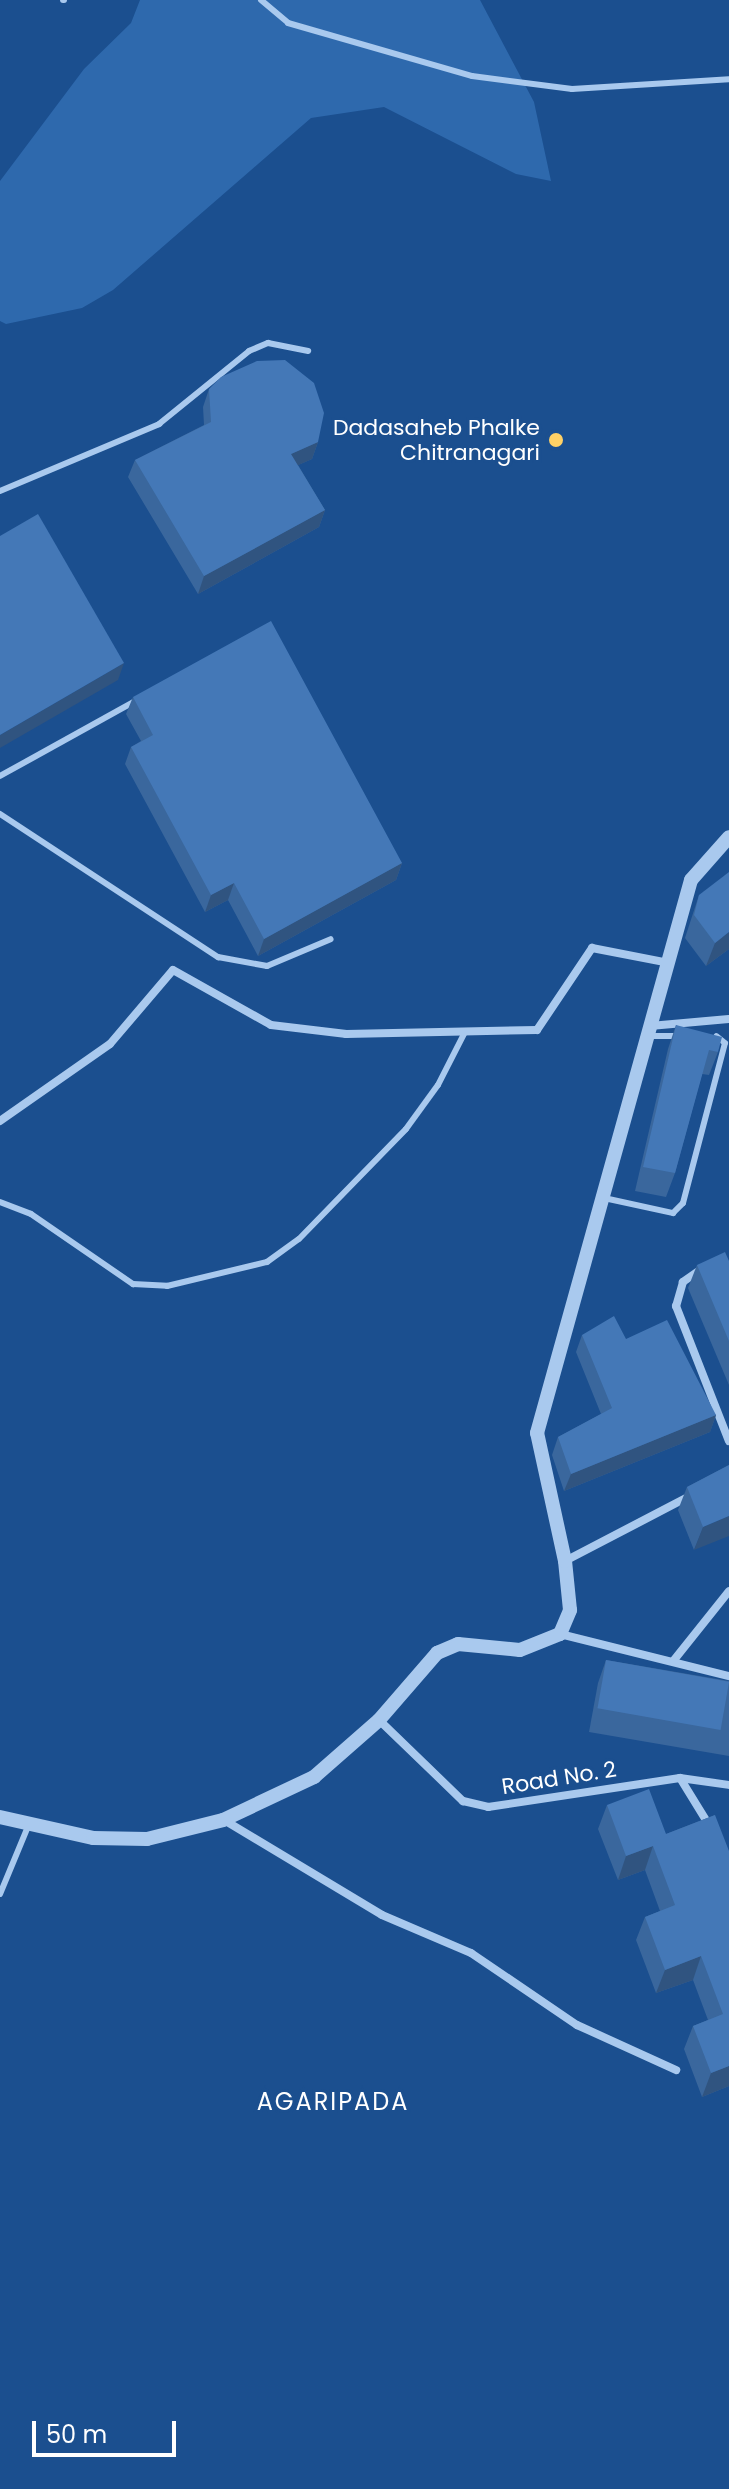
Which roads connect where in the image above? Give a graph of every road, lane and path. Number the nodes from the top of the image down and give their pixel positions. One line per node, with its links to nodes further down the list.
1 (261, 0): 2 (lane)
2 (729, 79)
3 (308, 351): 4 (lane)
4 (0, 491)
5 (150, 692): 6 (lane)
6 (0, 776)
7 (0, 814): 9 (lane)
8 (729, 837): 10 (street)
9 (331, 939)
10 (669, 963): 12 (street); 13 (street)
11 (729, 1019): 12 (street)
12 (648, 1031): 14 (lane); 17 (street)
13 (465, 1032): 16 (street); 18 (lane)
14 (689, 1036)
15 (702, 1036): 17 (lane)
16 (0, 1121)
17 (601, 1197): 22 (street)
18 (0, 1202)
19 (714, 1262): 20 (street)
20 (729, 1441)
21 (702, 1490): 22 (street)
22 (565, 1561): 24 (street)
23 (729, 1591): 25 (street)
24 (560, 1634): 25 (street); 27 (street)
25 (674, 1660): 26 (street)
26 (729, 1676)
27 (379, 1720): 28 (street, Road No. 2); 31 (street)
28 (680, 1778): 29 (street, Road No. 2); 33 (street)
29 (729, 1785)
30 (0, 1817): 32 (street)
31 (223, 1820): 32 (street); 35 (street)
32 (29, 1824): 34 (lane)
33 (718, 1841)
34 (0, 1894)
35 (676, 2070)

